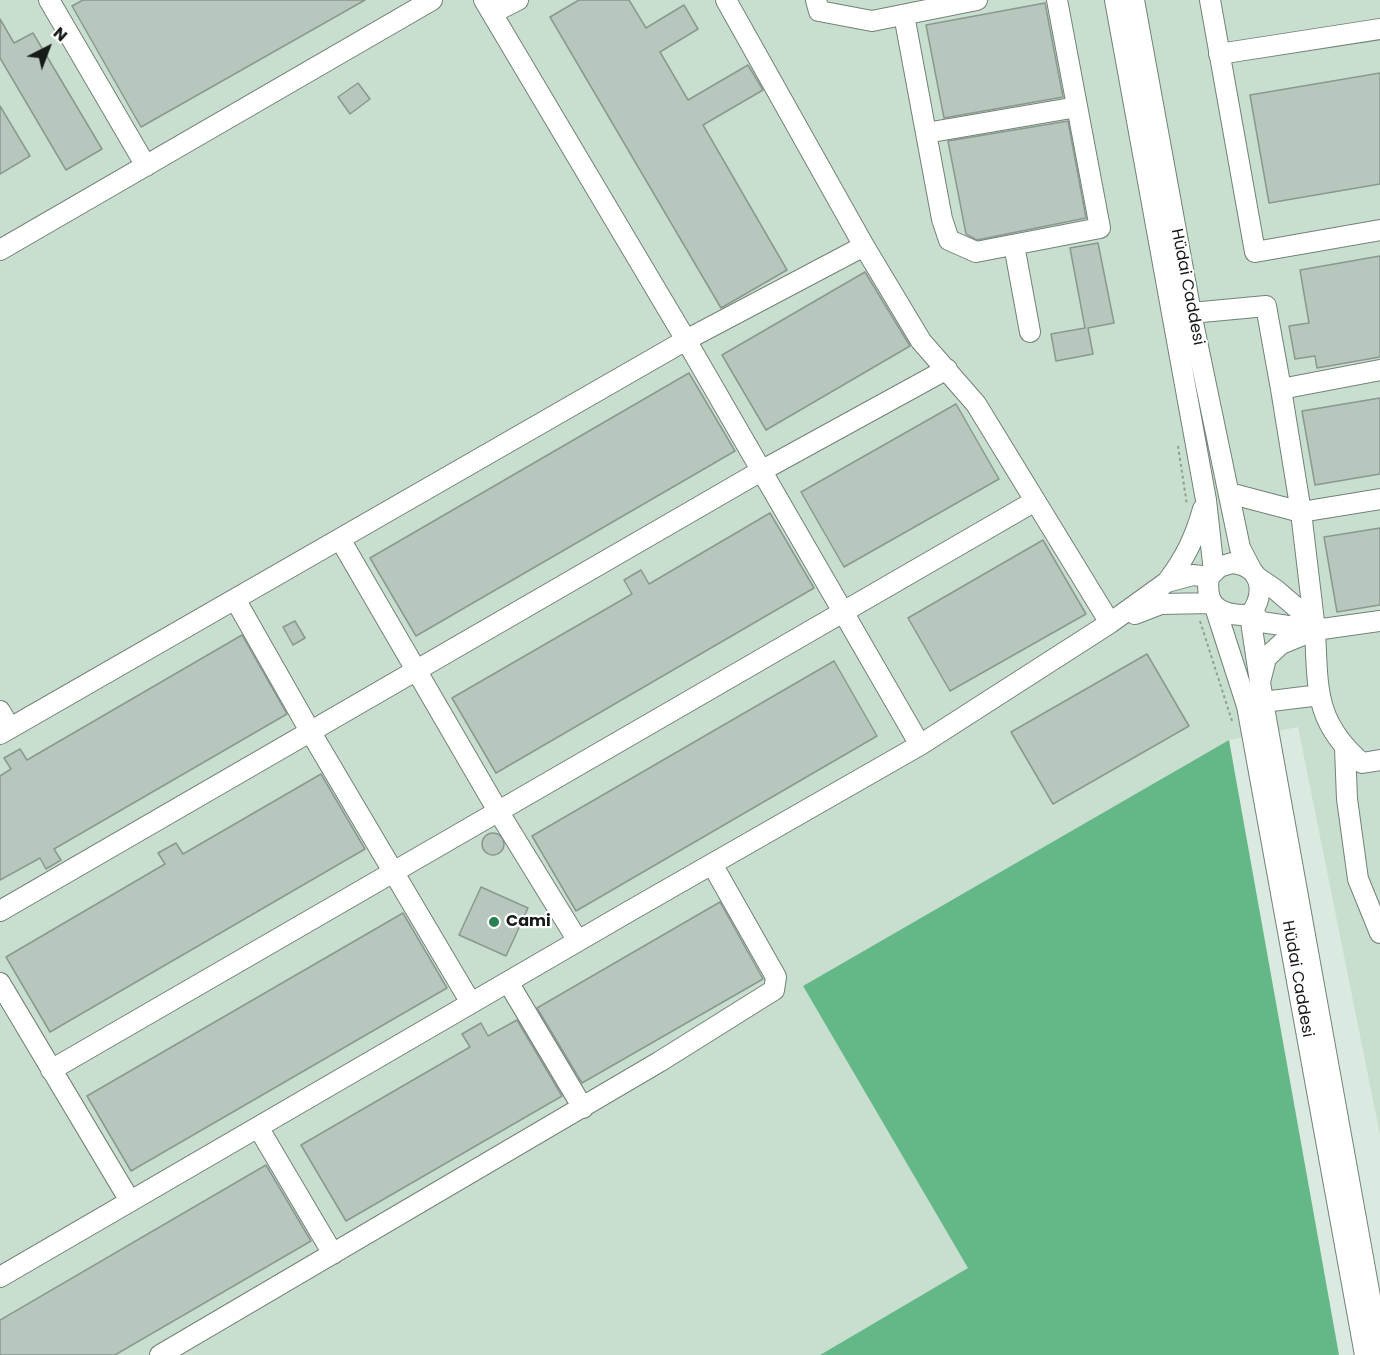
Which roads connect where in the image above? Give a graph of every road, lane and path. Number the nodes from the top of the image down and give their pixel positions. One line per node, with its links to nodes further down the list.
1 (50, 0): 18 (street)
2 (432, 0): 18 (street)
3 (518, 0): 12 (street)
4 (726, 0): 21 (street)
5 (816, 0): 13 (street)
6 (976, 0): 11 (street)
7 (1057, 0): 16 (street)
8 (1115, 0): 32 (street, Hüdai Caddesi)
9 (1134, 0): 23 (street, Hüdai Caddesi)
10 (1210, 0): 15 (street)
11 (938, 4): 13 (street)
12 (488, 7): 25 (street)
13 (904, 15): 17 (street)
14 (1380, 29): 15 (street)
15 (1219, 54): 19 (street)
16 (1077, 107): 17 (street); 20 (street)
17 (926, 133): 20 (street)
18 (146, 166): 22 (street)
19 (1380, 230)
20 (1014, 245): 24 (street)
21 (864, 246): 25 (street); 26 (street)
22 (0, 250)
23 (1191, 313): 28 (street); 30 (street, Hüdai Caddesi)
24 (1030, 332)
25 (686, 340): 29 (street); 35 (street)
26 (947, 369): 29 (street); 33 (street)
27 (1380, 370): 28 (street)
28 (1281, 389): 34 (street)
29 (761, 471): 41 (street); 46 (street)
30 (1229, 493): 34 (street); 37 (street, Hüdai Caddesi)
31 (1380, 499): 34 (street)
32 (1206, 500): 36 (street, Hüdai Caddesi); 38 (street)
33 (1035, 501): 41 (street); 44 (street)
34 (1301, 512): 45 (street)
35 (340, 539): 39 (street); 46 (street)
36 (1211, 574): 37 (street); 38 (street); 40 (street)
37 (1255, 574): 42 (street); 45 (street)
38 (1167, 582): 44 (street)
39 (235, 599): 50 (street); 51 (street)
40 (1214, 605): 42 (street); 44 (street); 72 (street, Hüdai Caddesi)
41 (843, 612): 52 (street); 55 (street)
42 (1251, 614): 45 (street); 47 (street, Hüdai Caddesi)
43 (1380, 621): 45 (street)
44 (1110, 623): 52 (street)
45 (1314, 626): 47 (street); 48 (street)
46 (416, 670): 51 (street); 55 (street)
47 (1260, 682): 49 (street, Hüdai Caddesi)
48 (1320, 695): 49 (street); 53 (street)
49 (1263, 702): 70 (street, Hüdai Caddesi)
50 (3, 724)
51 (310, 731): 57 (street); 58 (street)
52 (920, 746): 56 (street)
53 (1345, 748): 54 (street); 59 (street)
54 (1380, 760)
55 (498, 811): 57 (street); 60 (street)
56 (712, 864): 60 (street); 65 (street)
57 (393, 872): 63 (street); 64 (street)
58 (0, 911)
59 (1380, 933)
60 (578, 941): 61 (street)
61 (508, 982): 63 (street); 65 (street)
62 (0, 983): 64 (street)
63 (471, 1003): 66 (street)
64 (51, 1070): 67 (street)
65 (583, 1108): 68 (street)
66 (258, 1127): 67 (street); 68 (street)
67 (130, 1202): 69 (street)
68 (333, 1254): 71 (street)
69 (0, 1277)
70 (1380, 1352)
71 (160, 1355)
72 (1365, 1355)

